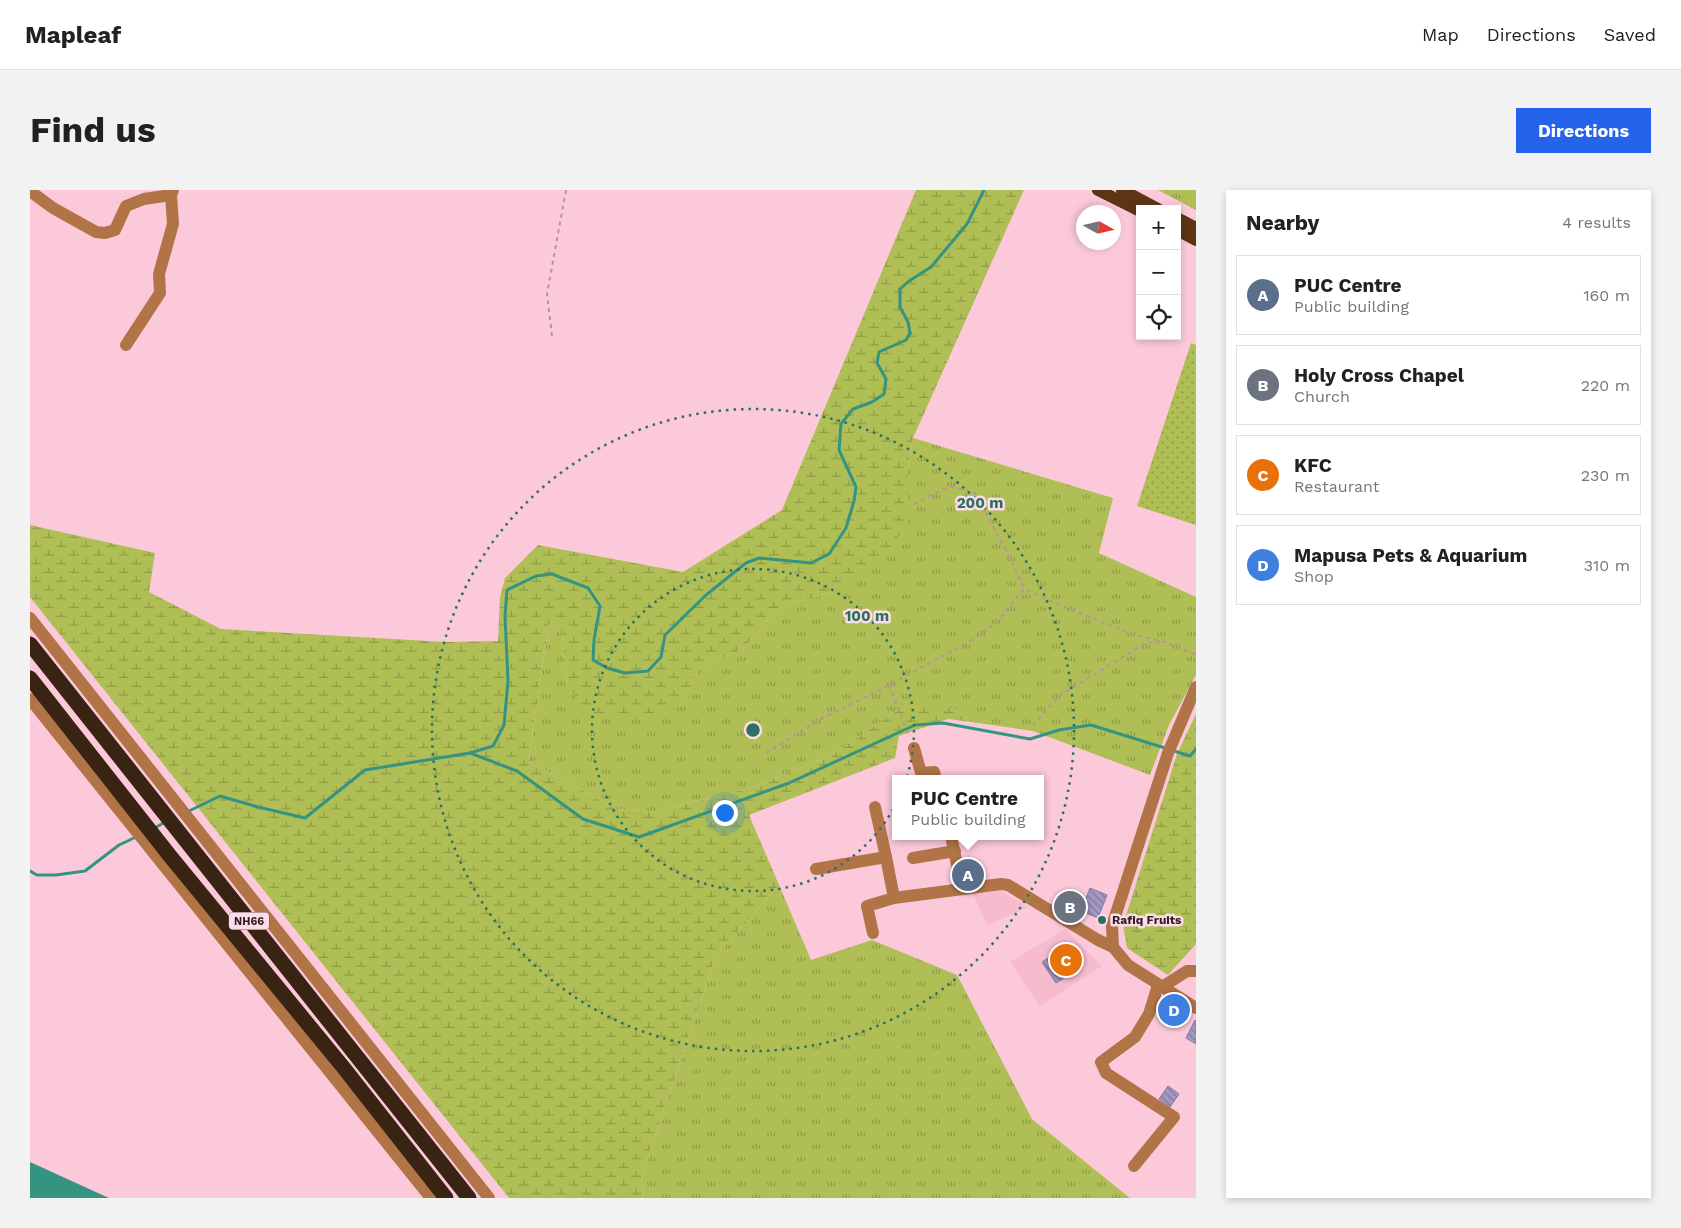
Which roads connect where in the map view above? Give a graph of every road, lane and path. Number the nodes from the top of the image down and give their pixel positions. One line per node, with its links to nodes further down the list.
1 (566, 190): 12 (path)
2 (1098, 190): 7 (main road)
3 (1122, 190): 6 (main road)
4 (30, 191): 5 (street)
5 (172, 193): 13 (street)
6 (1150, 205)
7 (1136, 209)
8 (1181, 220): 9 (main road)
9 (1196, 228)
10 (1181, 232): 11 (main road)
11 (1196, 240)
12 (552, 336)
13 (126, 345)
14 (914, 504): 15 (path)
15 (1024, 589): 17 (path); 21 (path)
16 (30, 618): 45 (street)
17 (1165, 642): 19 (path); 24 (path)
18 (30, 644): 44 (highway, NH66)
19 (1196, 656)
20 (30, 678): 43 (highway, NH66)
21 (889, 686): 25 (path); 26 (path)
22 (1196, 686): 37 (street)
23 (30, 700): 42 (street)
24 (1033, 726)
25 (914, 748): 27 (street)
26 (766, 752)
27 (935, 775)
28 (876, 806): 31 (street)
29 (952, 840): 30 (street)
30 (955, 851): 32 (street); 34 (street)
31 (886, 857): 33 (street); 35 (street)
32 (913, 858)
33 (816, 869)
34 (962, 889): 35 (street); 37 (street)
35 (894, 898): 36 (street)
36 (873, 933)
37 (1113, 947): 39 (street)
38 (1196, 970): 39 (street)
39 (1160, 986): 40 (street); 41 (street)
40 (1196, 1008)
41 (1134, 1166)
42 (431, 1198)
43 (446, 1198)
44 (469, 1198)
45 (490, 1198)

